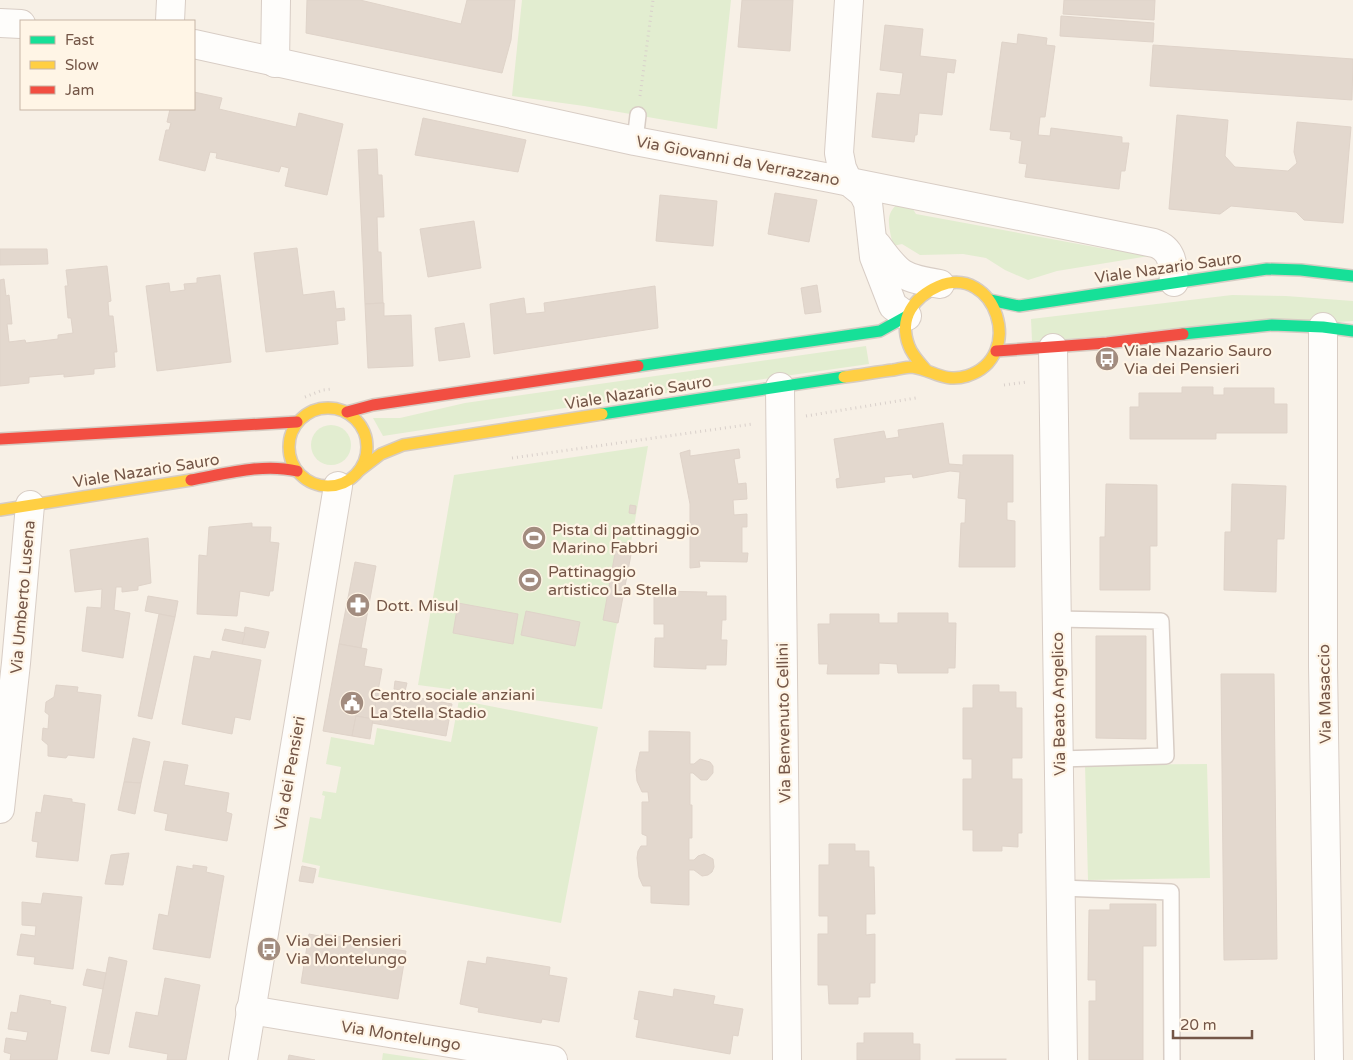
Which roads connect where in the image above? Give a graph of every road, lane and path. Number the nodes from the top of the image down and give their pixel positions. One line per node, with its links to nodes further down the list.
1 (171, 0): 5 (street)
2 (276, 0): 9 (street)
3 (653, 0): 10 (path)
4 (849, 0): 11 (street)
5 (170, 20)
6 (0, 23): 7 (street)
7 (20, 24)
8 (195, 44): 9 (street, Via Giovanni da Verrazzano)
9 (275, 63): 10 (street, Via Giovanni da Verrazzano)
10 (636, 128): 11 (street, Via Giovanni da Verrazzano)
11 (848, 181): 12 (street); 14 (street, Via Giovanni da Verrazzano)
12 (871, 237): 15 (street); 17 (street)
13 (1353, 276): 14 (main road, Viale Nazario Sauro)
14 (1174, 282): 16 (main road, Viale Nazario Sauro)
15 (940, 284): 16 (main road, Viale Nazario Sauro); 17 (main road, Viale Nazario Sauro)
16 (990, 300): 21 (main road)
17 (907, 316): 22 (main road); 27 (main road, Viale Nazario Sauro)
18 (1323, 327): 19 (main road); 20 (main road); 48 (street, Via Masaccio)
19 (1353, 331)
20 (1053, 348): 21 (main road); 38 (street, Via Beato Angelico)
21 (996, 351): 22 (main road, Viale Nazario Sauro)
22 (927, 371): 24 (main road, Viale Nazario Sauro)
23 (1032, 381): 25 (path)
24 (780, 386): 33 (main road, Viale Nazario Sauro); 45 (street, Via Benvenuto Cellini)
25 (995, 387)
26 (921, 397): 28 (path)
27 (347, 412): 29 (main road); 33 (main road)
28 (801, 418)
29 (297, 422): 31 (main road, Viale Nazario Sauro); 34 (main road)
30 (758, 424): 32 (path)
31 (0, 439)
32 (503, 459)
33 (360, 470): 35 (main road)
34 (297, 471): 35 (main road); 36 (main road, Viale Nazario Sauro)
35 (338, 486): 42 (street, Via dei Pensieri)
36 (30, 505): 37 (main road, Viale Nazario Sauro); 40 (street, Via Umberto Lusena)
37 (0, 510)
38 (1056, 619): 39 (street, Via Beato Angelico); 39 (lane)
39 (1059, 759): 41 (street, Via Beato Angelico)
40 (0, 809)
41 (1060, 888): 46 (street, Via Beato Angelico); 47 (lane)
42 (250, 1010): 43 (street, Via dei Pensieri); 44 (street, Via Montelungo)
43 (243, 1060)
44 (553, 1060)
45 (786, 1060)
46 (1063, 1060)
47 (1172, 1060)
48 (1329, 1060)

